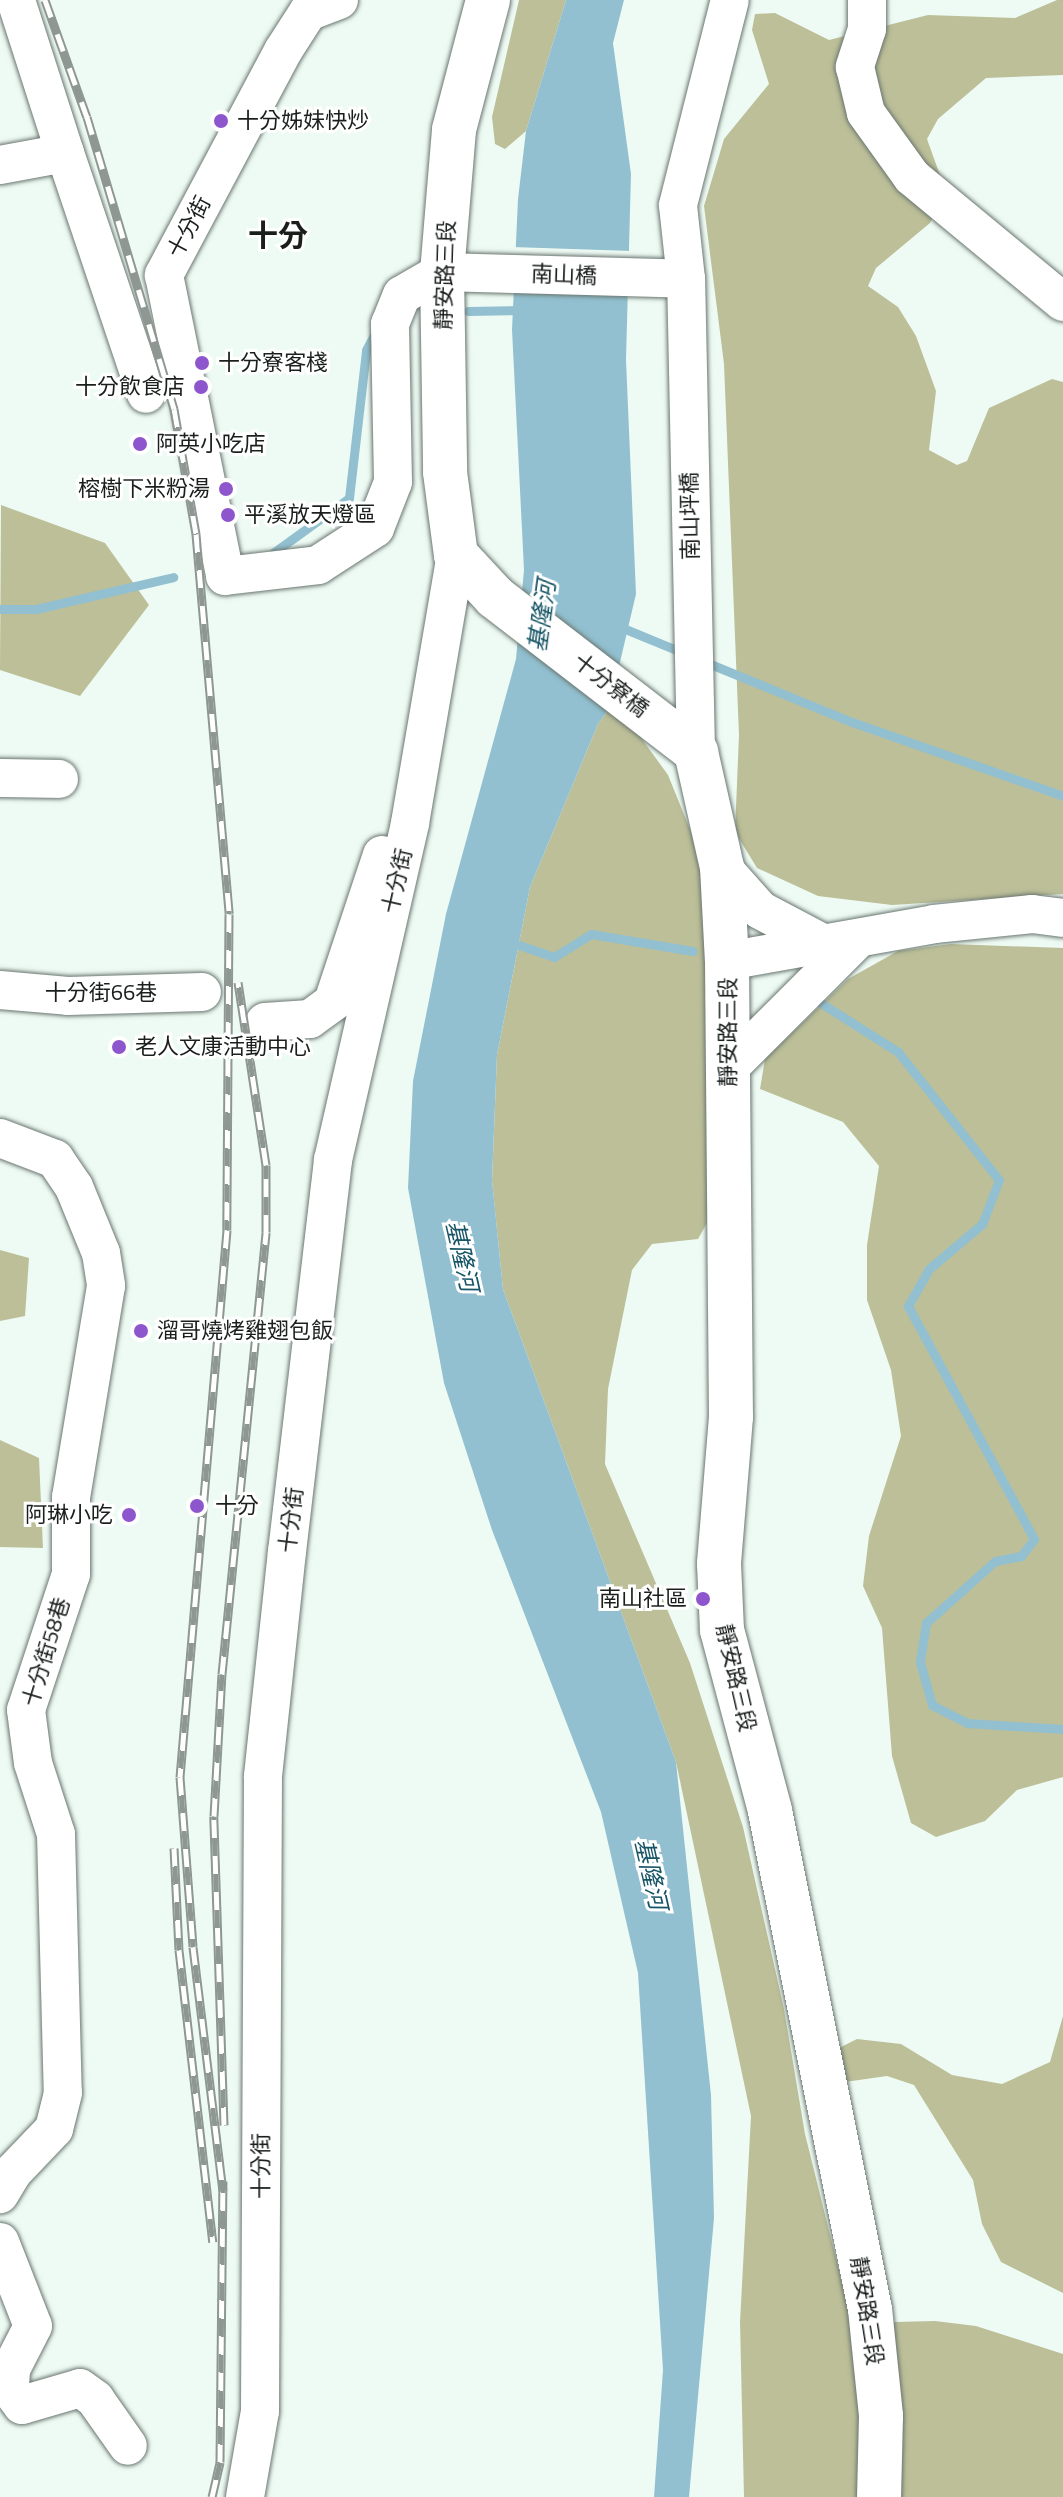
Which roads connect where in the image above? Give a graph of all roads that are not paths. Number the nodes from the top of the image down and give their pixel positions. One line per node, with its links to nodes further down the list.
1 (16, 0): 6 (street)
2 (339, 0): 8 (street, 十分街)
3 (488, 0): 8 (main road, 靜安路三段)
4 (730, 0): 9 (street, 南山坪橋)
5 (867, 0): 10 (street)
6 (65, 153): 7 (street); 11 (street)
7 (0, 165)
8 (442, 272): 9 (street, 南山橋); 12 (main road, 靜安路三段)
9 (686, 279): 13 (street, 南山坪橋)
10 (1063, 302)
11 (146, 394)
12 (456, 555): 13 (main road, 十分寮橋); 16 (street, 十分街)
13 (696, 752): 17 (main road, 靜安路三段)
14 (0, 778): 15 (street)
15 (59, 779)
16 (410, 823): 23 (street); 29 (street, 十分街)
17 (722, 867): 19 (street); 20 (main road, 靜安路三段)
18 (1063, 918): 19 (street)
19 (842, 942): 20 (street); 24 (street)
20 (727, 961): 24 (main road, 靜安路三段)
21 (0, 990): 22 (street, 十分街66巷)
22 (202, 992)
23 (265, 1022)
24 (728, 1069): 30 (main road, 靜安路三段)
25 (0, 1138): 26 (street, 十分街58巷)
26 (0, 2194)
27 (0, 2242): 28 (street)
28 (128, 2446)
29 (245, 2497)
30 (879, 2497)

